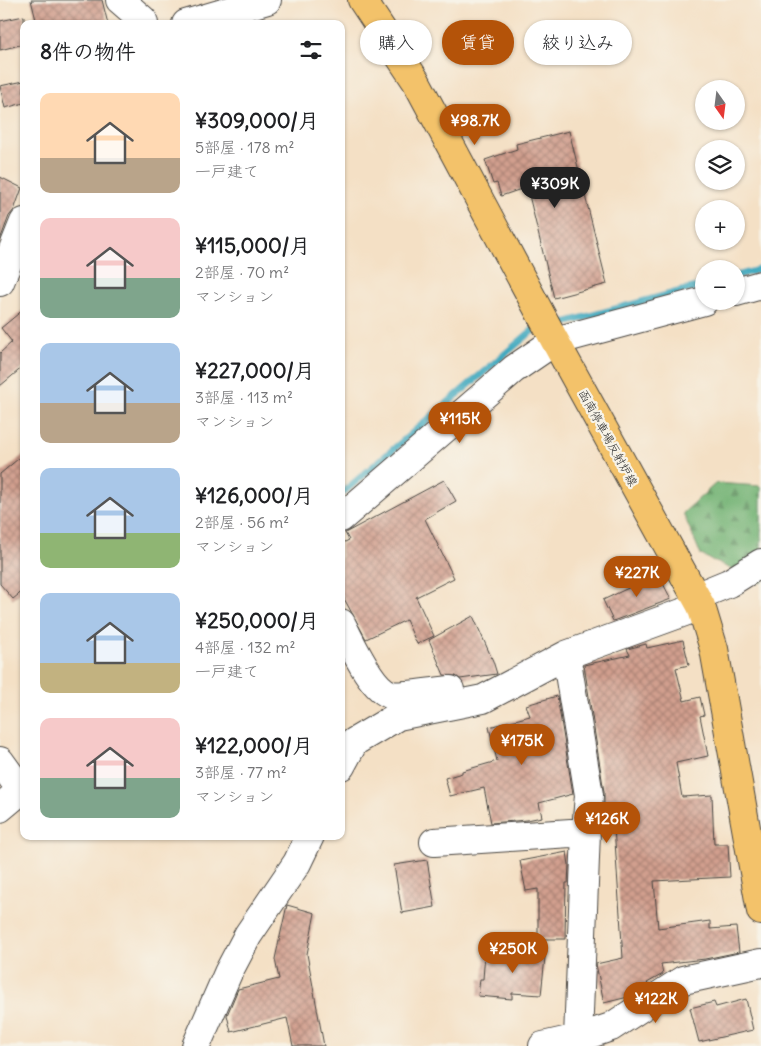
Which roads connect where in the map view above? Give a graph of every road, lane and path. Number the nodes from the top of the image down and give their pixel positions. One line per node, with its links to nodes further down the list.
1 (120, 0): 4 (street)
2 (267, 0): 5 (street)
3 (362, 0): 11 (main road, 函南停車場反射炉線)
4 (143, 20)
5 (200, 20)
6 (20, 232): 7 (street)
7 (0, 282)
8 (761, 285): 9 (street)
9 (745, 289)
10 (695, 302): 11 (street)
11 (551, 332): 12 (street); 14 (main road, 函南停車場反射炉線)
12 (345, 515)
13 (761, 563): 14 (street)
14 (698, 602): 16 (street); 26 (main road, 函南停車場反射炉線)
15 (345, 631): 17 (street)
16 (566, 655): 17 (street); 23 (street)
17 (504, 687): 18 (street)
18 (345, 759)
19 (0, 761): 20 (street)
20 (20, 785)
21 (20, 791): 22 (street)
22 (0, 808)
23 (586, 832): 25 (street); 28 (street)
24 (308, 840): 29 (street)
25 (434, 842)
26 (761, 911)
27 (761, 963): 28 (street)
28 (578, 1038): 30 (street)
29 (196, 1046)
30 (543, 1046)

